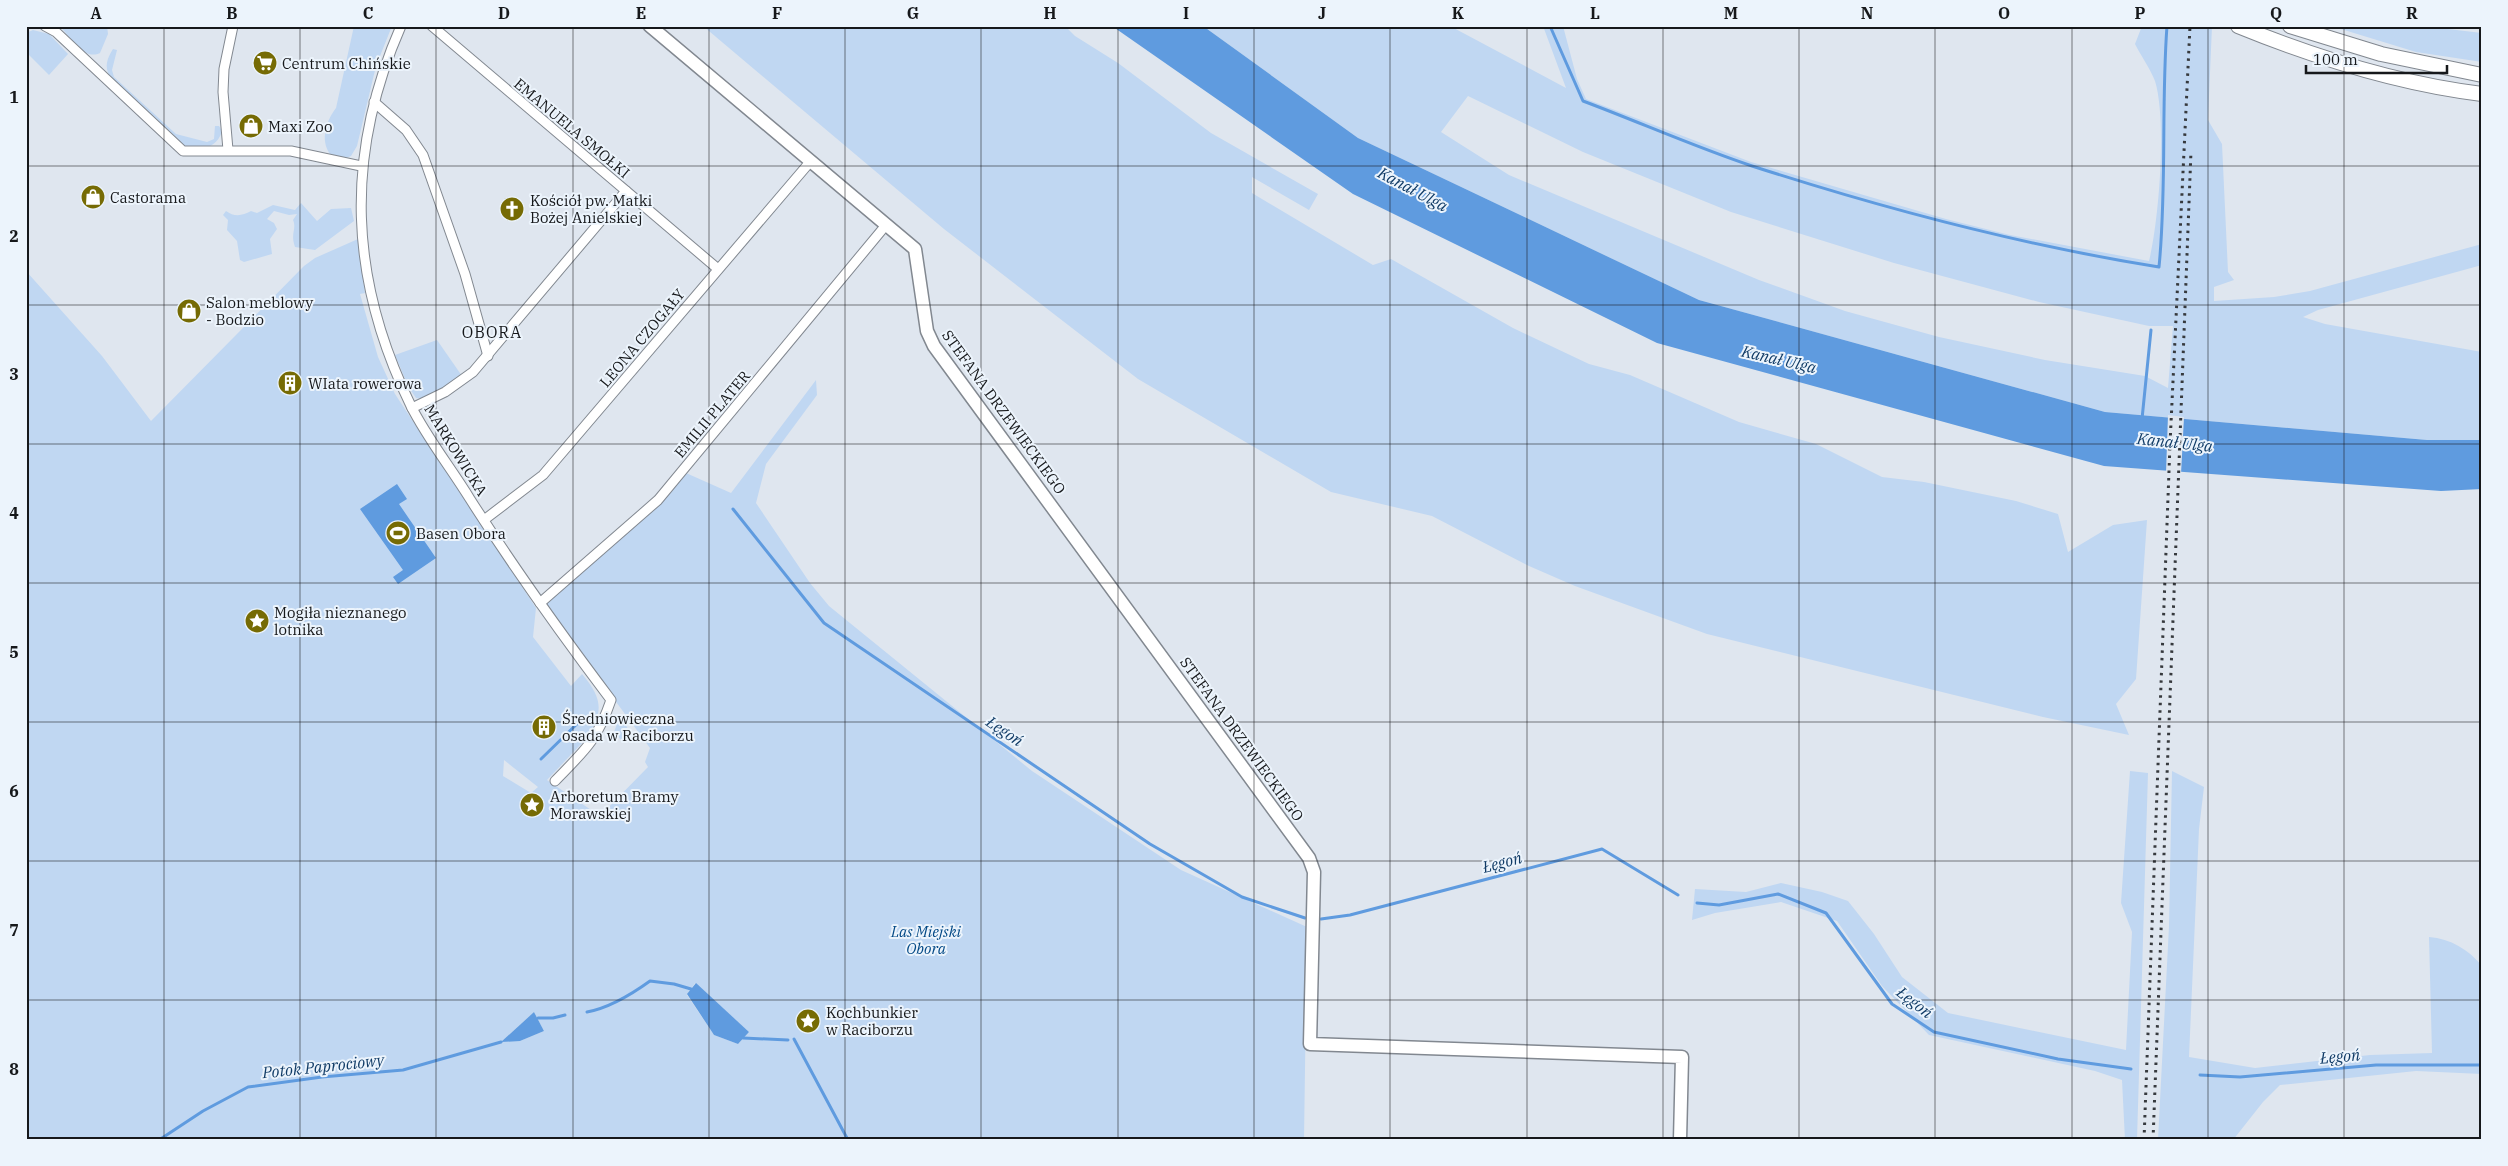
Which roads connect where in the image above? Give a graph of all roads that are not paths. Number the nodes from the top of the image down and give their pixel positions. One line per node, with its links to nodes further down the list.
1 (45, 26): 11 (street)
2 (234, 26): 11 (street)
3 (401, 26): 10 (street, MARKOWICKA)
4 (432, 26): 14 (street, EMANUELA SMOŁKI)
5 (650, 26): 12 (street, STEFANA DRZEWIECKIEGO)
6 (2238, 26): 9 (main road)
7 (2290, 26): 8 (main road)
8 (2482, 75)
9 (2482, 94)
10 (374, 102): 13 (street, MARKOWICKA); 17 (street)
11 (228, 150): 13 (street)
12 (810, 162): 15 (street, STEFANA DRZEWIECKIEGO); 16 (street, LEONA CZOGAŁY)
13 (361, 166): 18 (street, MARKOWICKA)
14 (626, 191): 16 (street, EMANUELA SMOŁKI); 17 (street)
15 (886, 225): 20 (street, EMILII PLATER); 22 (street, STEFANA DRZEWIECKIEGO)
16 (718, 269): 19 (street, LEONA CZOGAŁY)
17 (488, 356): 18 (street)
18 (412, 408): 19 (street, MARKOWICKA)
19 (484, 520): 20 (street, MARKOWICKA)
20 (540, 603): 21 (street, MARKOWICKA)
21 (555, 781)
22 (1680, 1140)

